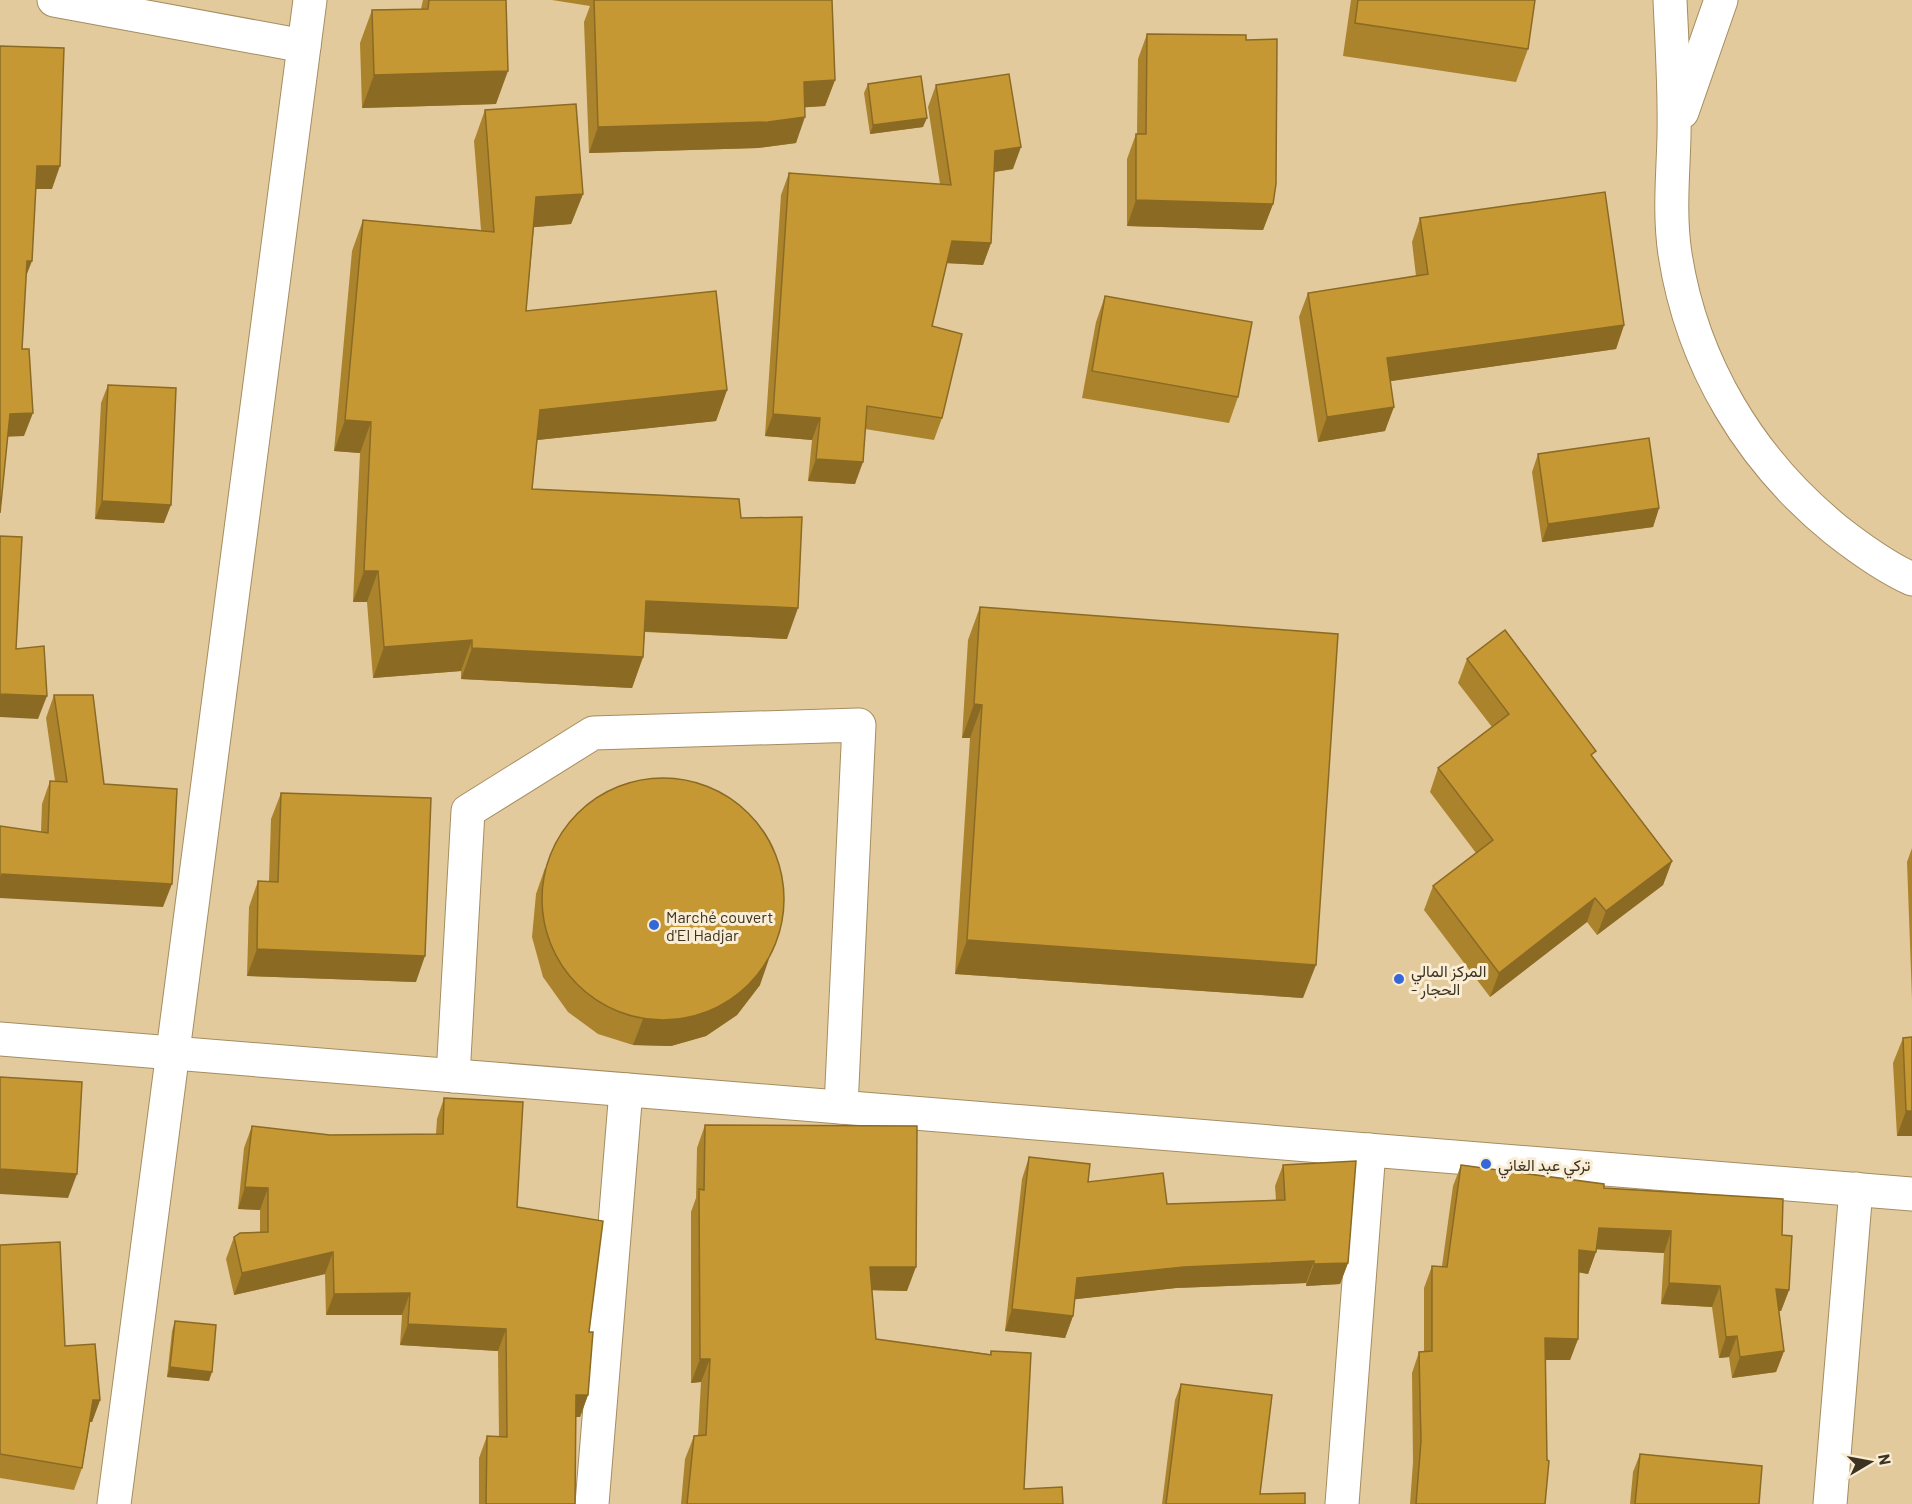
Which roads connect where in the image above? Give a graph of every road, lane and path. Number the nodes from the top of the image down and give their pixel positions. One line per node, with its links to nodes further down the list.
1 (54, 0): 5 (main road)
2 (310, 0): 5 (main road)
3 (1670, 0): 6 (main road)
4 (1721, 0): 6 (main road)
5 (304, 46): 9 (main road)
6 (1674, 136): 7 (main road)
7 (1912, 579)
8 (0, 1039): 9 (main road)
9 (174, 1053): 10 (main road); 16 (main road)
10 (453, 1076): 11 (main road); 12 (main road)
11 (626, 1090): 12 (main road); 17 (main road)
12 (841, 1107): 13 (main road)
13 (1369, 1150): 14 (main road); 18 (main road)
14 (1856, 1189): 15 (main road); 19 (main road)
15 (1912, 1194)
16 (114, 1504)
17 (592, 1504)
18 (1342, 1504)
19 (1830, 1504)

